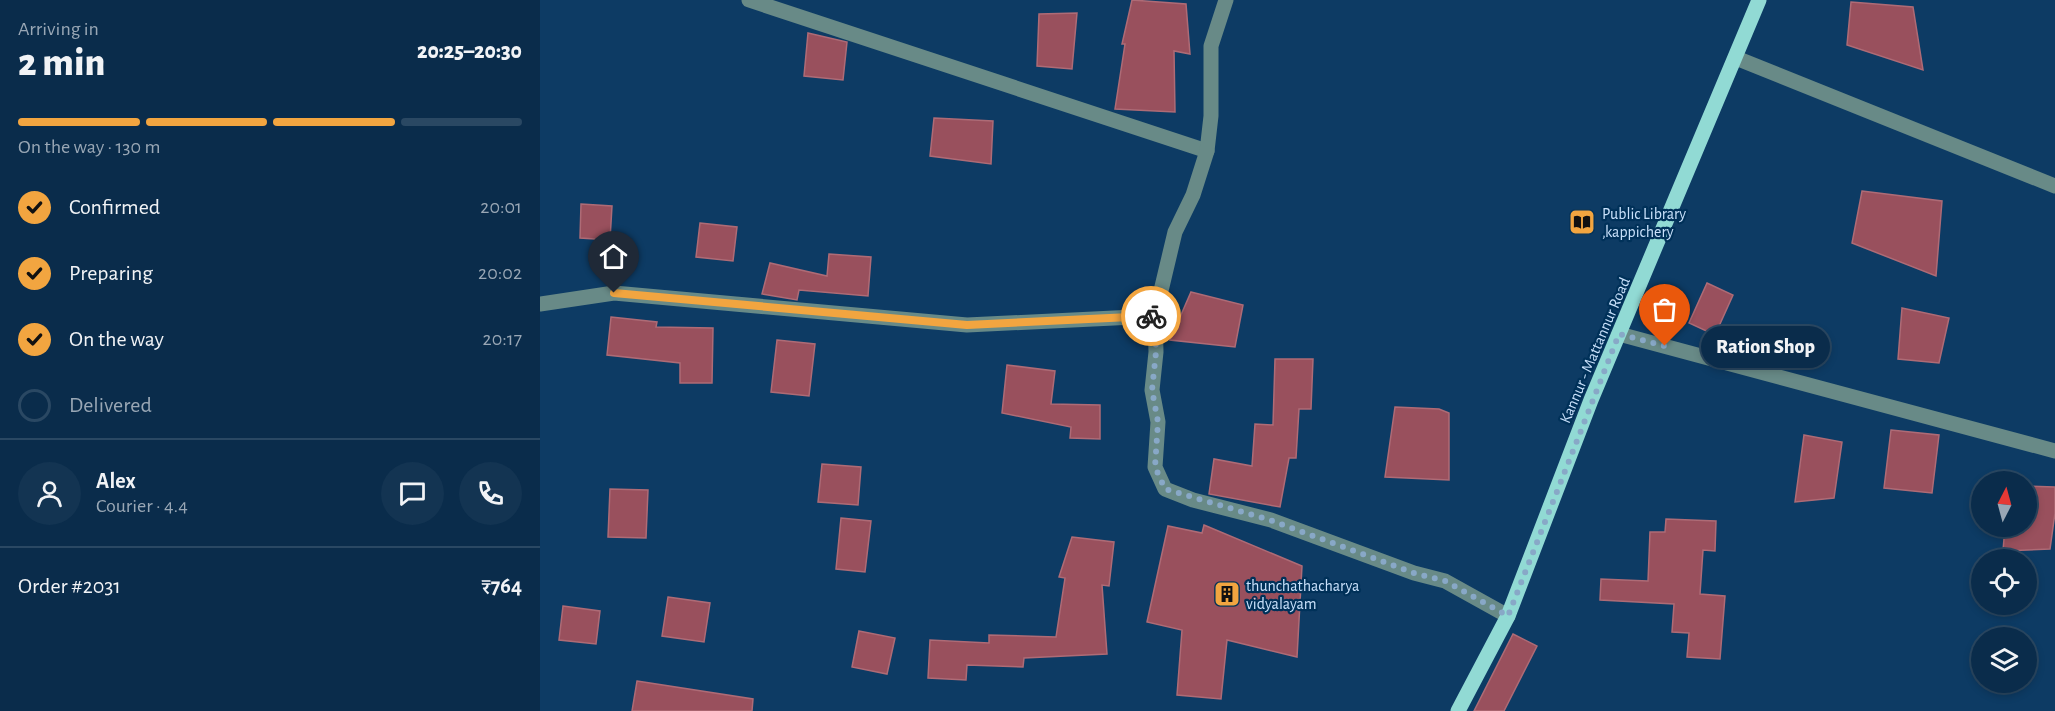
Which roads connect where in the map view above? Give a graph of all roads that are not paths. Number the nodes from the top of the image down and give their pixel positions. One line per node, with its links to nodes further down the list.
1 (749, 0): 5 (street)
2 (1226, 0): 5 (street)
3 (1759, 0): 4 (main road, Kannur - Mattannur Road)
4 (1737, 58): 6 (street); 9 (main road, Kannur - Mattannur Road)
5 (1207, 151): 8 (street)
6 (2055, 186)
7 (540, 304): 8 (street)
8 (1155, 316): 11 (street)
9 (1619, 334): 10 (street); 11 (main road, Kannur - Mattannur Road)
10 (2055, 451)
11 (1508, 616): 12 (main road, Kannur - Mattannur Road)
12 (1458, 711)

